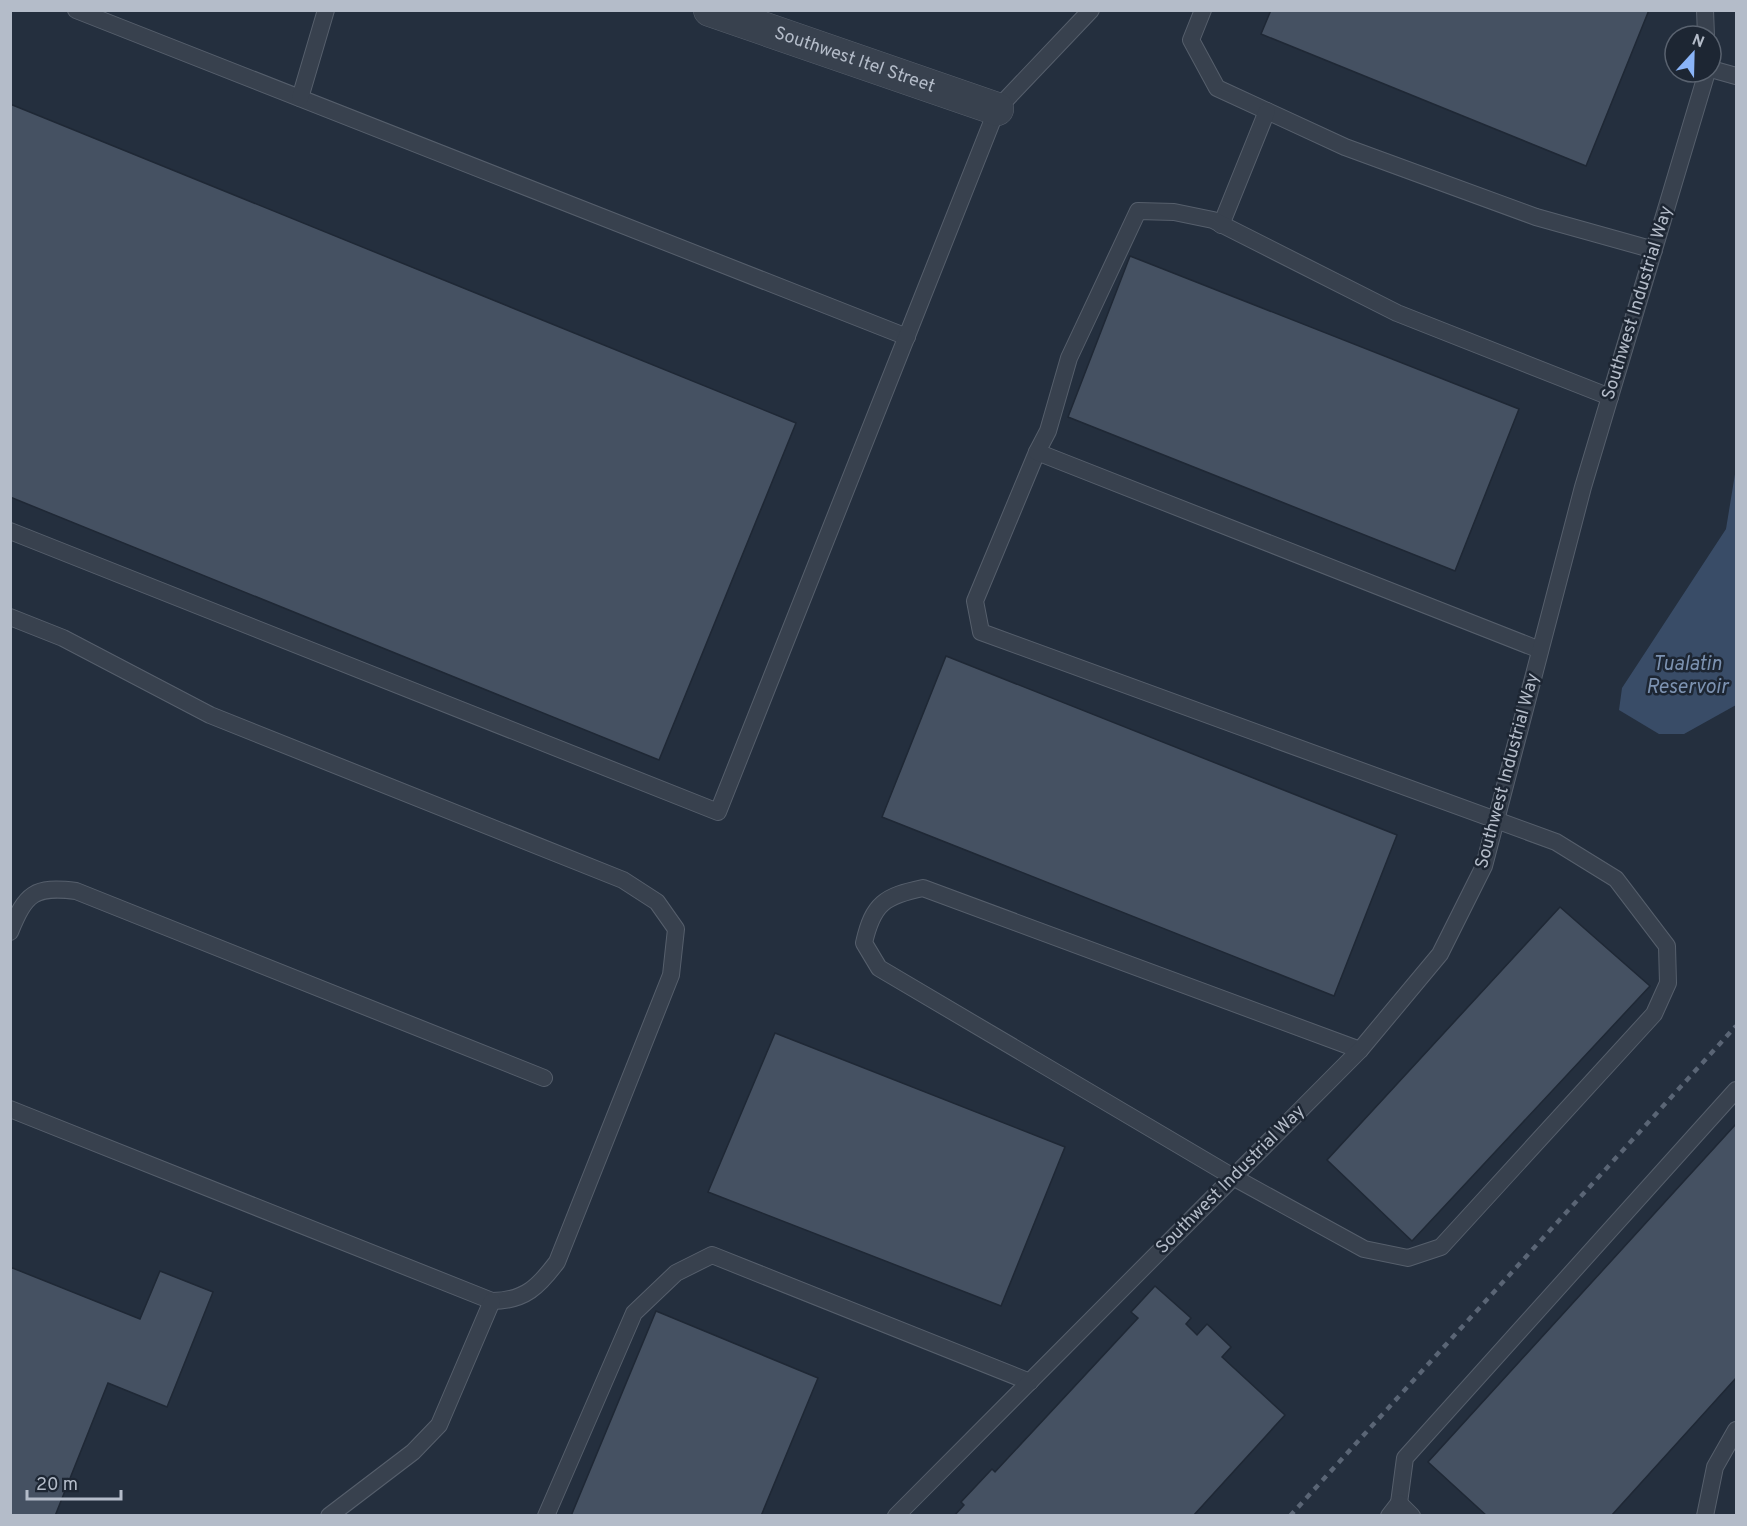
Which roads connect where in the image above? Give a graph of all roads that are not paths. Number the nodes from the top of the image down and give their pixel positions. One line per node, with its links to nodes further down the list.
1 (76, 10): 7 (lane)
2 (326, 10): 7 (lane)
3 (710, 10): 8 (street, Southwest Itel Street)
4 (1090, 10): 8 (lane)
5 (1203, 10): 9 (lane)
6 (1703, 84): 11 (lane, Southwest Industrial Way)
7 (300, 99): 12 (lane)
8 (997, 110): 12 (lane)
9 (1267, 111): 10 (lane); 11 (lane)
10 (1221, 225): 13 (lane); 14 (lane)
11 (1654, 250): 13 (lane, Southwest Industrial Way)
12 (907, 337): 15 (lane)
13 (1610, 397): 17 (lane, Southwest Industrial Way)
14 (1037, 452): 17 (lane); 18 (lane)
15 (10, 531)
16 (10, 617): 25 (lane)
17 (1540, 650): 18 (lane, Southwest Industrial Way)
18 (1496, 820): 20 (lane, Southwest Industrial Way); 24 (lane)
19 (10, 932): 21 (lane)
20 (1360, 1050): 24 (lane, Southwest Industrial Way); 24 (lane)
21 (544, 1078)
22 (1737, 1090): 28 (lane)
23 (10, 1109): 25 (lane)
24 (1233, 1178): 26 (lane, Southwest Industrial Way)
25 (492, 1301): 29 (lane)
26 (1030, 1382): 30 (lane); 31 (lane, Southwest Industrial Way)
27 (1737, 1430): 33 (lane)
28 (1394, 1509): 32 (lane)
29 (329, 1515)
30 (546, 1515)
31 (896, 1515)
32 (1412, 1515)
33 (1705, 1515)

